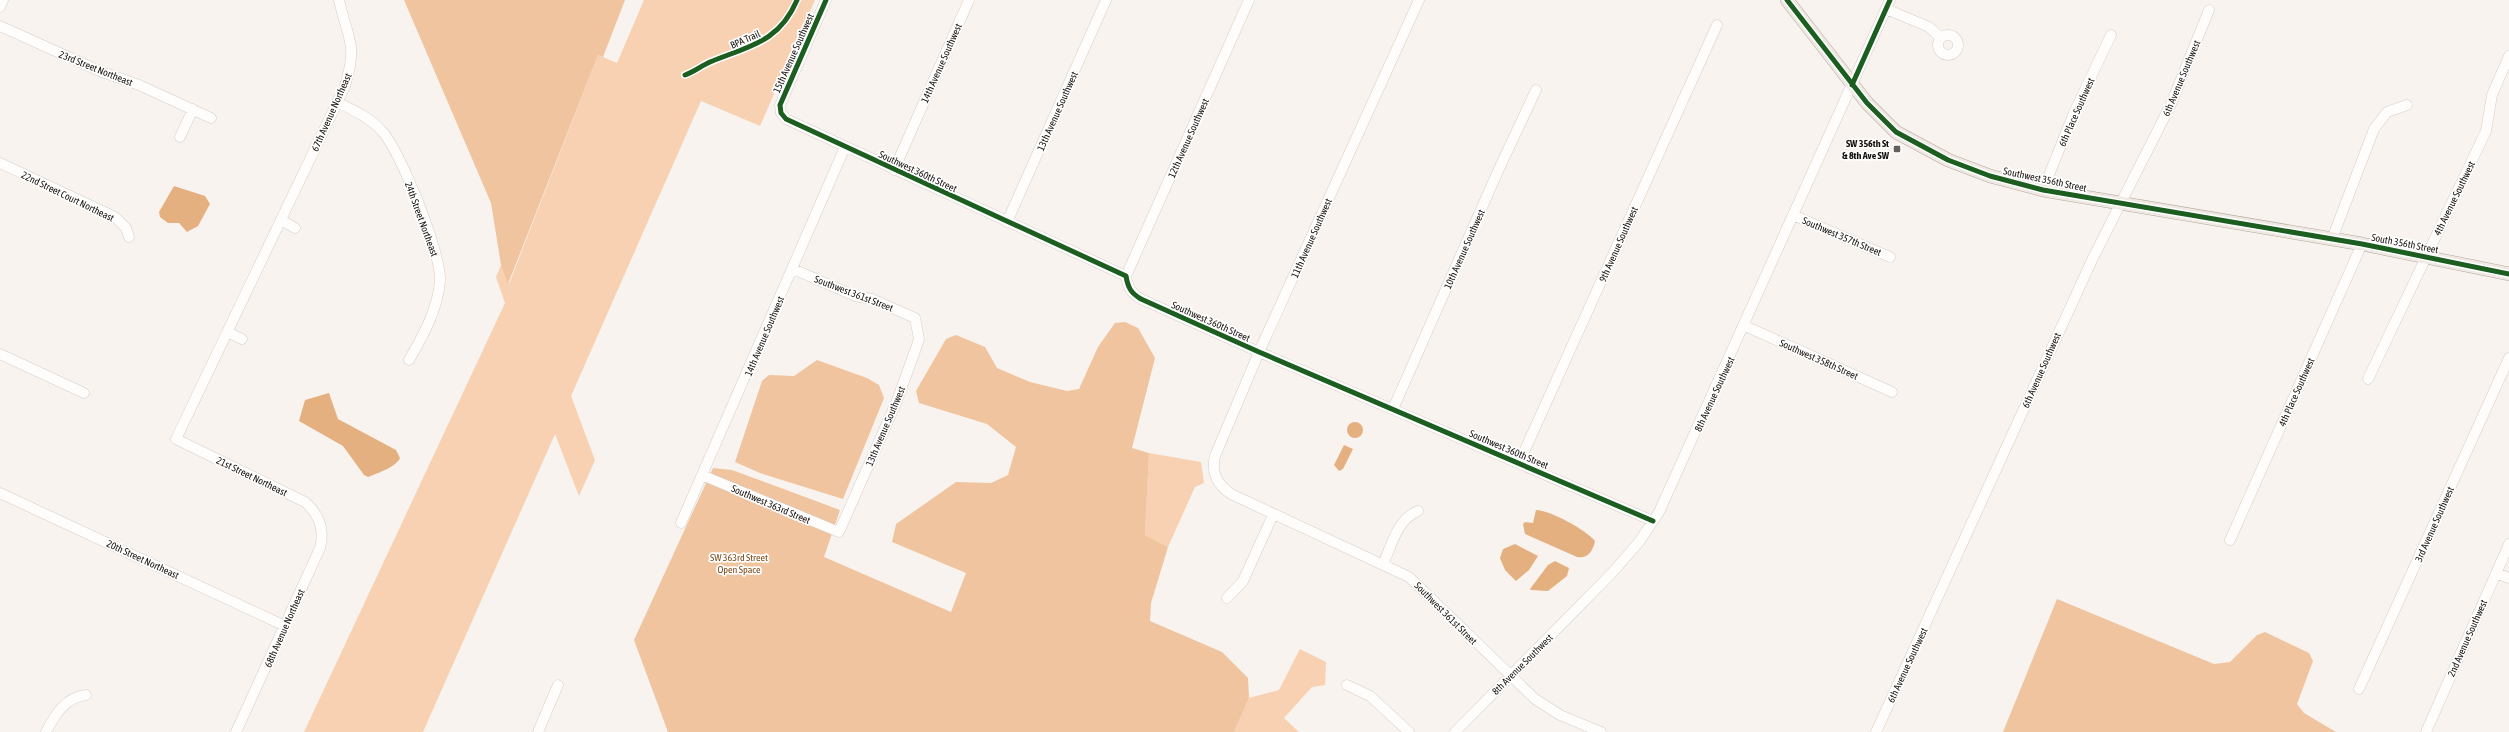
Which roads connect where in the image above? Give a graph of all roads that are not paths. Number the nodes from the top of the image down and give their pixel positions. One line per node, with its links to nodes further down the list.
1 (3, 0): 10 (street)
2 (339, 0): 19 (street, 67th Avenue Northeast)
3 (826, 0): 22 (street, 15th Avenue Southwest)
4 (969, 0): 27 (street, 14th Avenue Southwest)
5 (1106, 0): 32 (street, 13th Avenue Southwest)
6 (1249, 0): 42 (street, 12th Avenue Southwest)
7 (1419, 0): 47 (street, 11th Avenue Southwest)
8 (1786, 0): 17 (main road, Southwest 356th Street)
9 (1888, 5): 15 (street); 17 (street, 8th Avenue Southwest)
10 (0, 7)
11 (2209, 10): 29 (street, 6th Avenue Southwest)
12 (1717, 25): 56 (street, 9th Avenue Southwest)
13 (0, 26): 21 (street, 23rd Street Northeast)
14 (2111, 35): 28 (street, 6th Place Southwest)
15 (1941, 38)
16 (2509, 56): 38 (street, 4th Avenue Southwest)
17 (1852, 84): 28 (main road, Southwest 356th Street); 30 (street, 8th Avenue Southwest)
18 (1536, 90): 54 (street, 10th Avenue Southwest)
19 (337, 102): 31 (street, 67th Avenue Northeast); 50 (street, 24th Street Northeast)
20 (2407, 105): 36 (street)
21 (193, 109): 23 (street, 23rd Street Northeast); 24 (street)
22 (780, 113): 25 (street, Southwest 360th Street)
23 (211, 118)
24 (180, 137)
25 (845, 147): 27 (street, Southwest 360th Street); 40 (street, 14th Avenue Southwest)
26 (0, 163): 35 (street, 22nd Street Court Northeast)
27 (894, 170): 32 (street, Southwest 360th Street)
28 (2043, 190): 29 (main road, Southwest 356th Street)
29 (2120, 202): 34 (main road, Southwest 356th Street); 84 (street, 6th Avenue Southwest)
30 (1794, 215): 39 (street, Southwest 357th Street); 44 (street, 8th Avenue Southwest)
31 (281, 220): 33 (street); 45 (street, 67th Avenue Northeast)
32 (1007, 222): 42 (street, Southwest 360th Street)
33 (295, 228)
34 (2297, 233): 36 (main road, South 356th Street)
35 (129, 237)
36 (2332, 239): 37 (main road, South 356th Street)
37 (2362, 244): 38 (main road, South 356th Street); 66 (street, 4th Place Southwest)
38 (2426, 256): 41 (main road, South 356th Street); 51 (street, 4th Avenue Southwest)
39 (1890, 257)
40 (793, 268): 43 (street, Southwest 361st Street); 57 (street, 14th Avenue Southwest)
41 (2509, 274)
42 (1126, 276): 47 (street, Southwest 360th Street)
43 (915, 318): 65 (street, 13th Avenue Southwest)
44 (1745, 326): 52 (street, Southwest 358th Street); 62 (street, 8th Avenue Southwest)
45 (227, 332): 46 (street); 55 (street, 67th Avenue Northeast)
46 (242, 339)
47 (1259, 352): 54 (street, Southwest 360th Street); 58 (street, 11th Avenue Southwest)
48 (0, 354): 53 (street)
49 (2509, 358): 76 (street, 3rd Avenue Southwest)
50 (409, 360)
51 (2368, 379)
52 (1892, 392)
53 (84, 393)
54 (1393, 409): 56 (street, Southwest 360th Street)
55 (176, 439): 63 (street, 21st Street Northeast)
56 (1519, 463): 62 (street, Southwest 360th Street)
57 (704, 476): 64 (street, 14th Avenue Southwest); 65 (street, Southwest 363rd Street)
58 (1216, 479): 61 (street, Southwest 361st Street)
59 (0, 493): 72 (street, 20th Street Northeast)
60 (1418, 511): 68 (street)
61 (1273, 515): 68 (street, Southwest 361st Street); 71 (street)
62 (1653, 521): 73 (street, 8th Avenue Southwest)
63 (320, 523): 72 (street, 68th Avenue Northeast)
64 (681, 523)
65 (839, 532)
66 (2230, 540)
67 (2509, 544): 69 (street, 2nd Avenue Southwest)
68 (1383, 564): 73 (street, Southwest 361st Street)
69 (2496, 573): 70 (street); 85 (street, 2nd Avenue Southwest)
70 (2509, 578)
71 (1227, 598)
72 (285, 626): 79 (street, 68th Avenue Northeast)
73 (1510, 676): 82 (street, 8th Avenue Southwest); 83 (street, Southwest 361st Street)
74 (558, 685): 80 (street)
75 (1347, 685): 81 (street)
76 (2359, 689)
77 (86, 695): 78 (street)
78 (46, 732)
79 (236, 732)
80 (538, 732)
81 (1409, 732)
82 (1455, 732)
83 (1601, 732)
84 (1876, 732)
85 (2426, 732)

